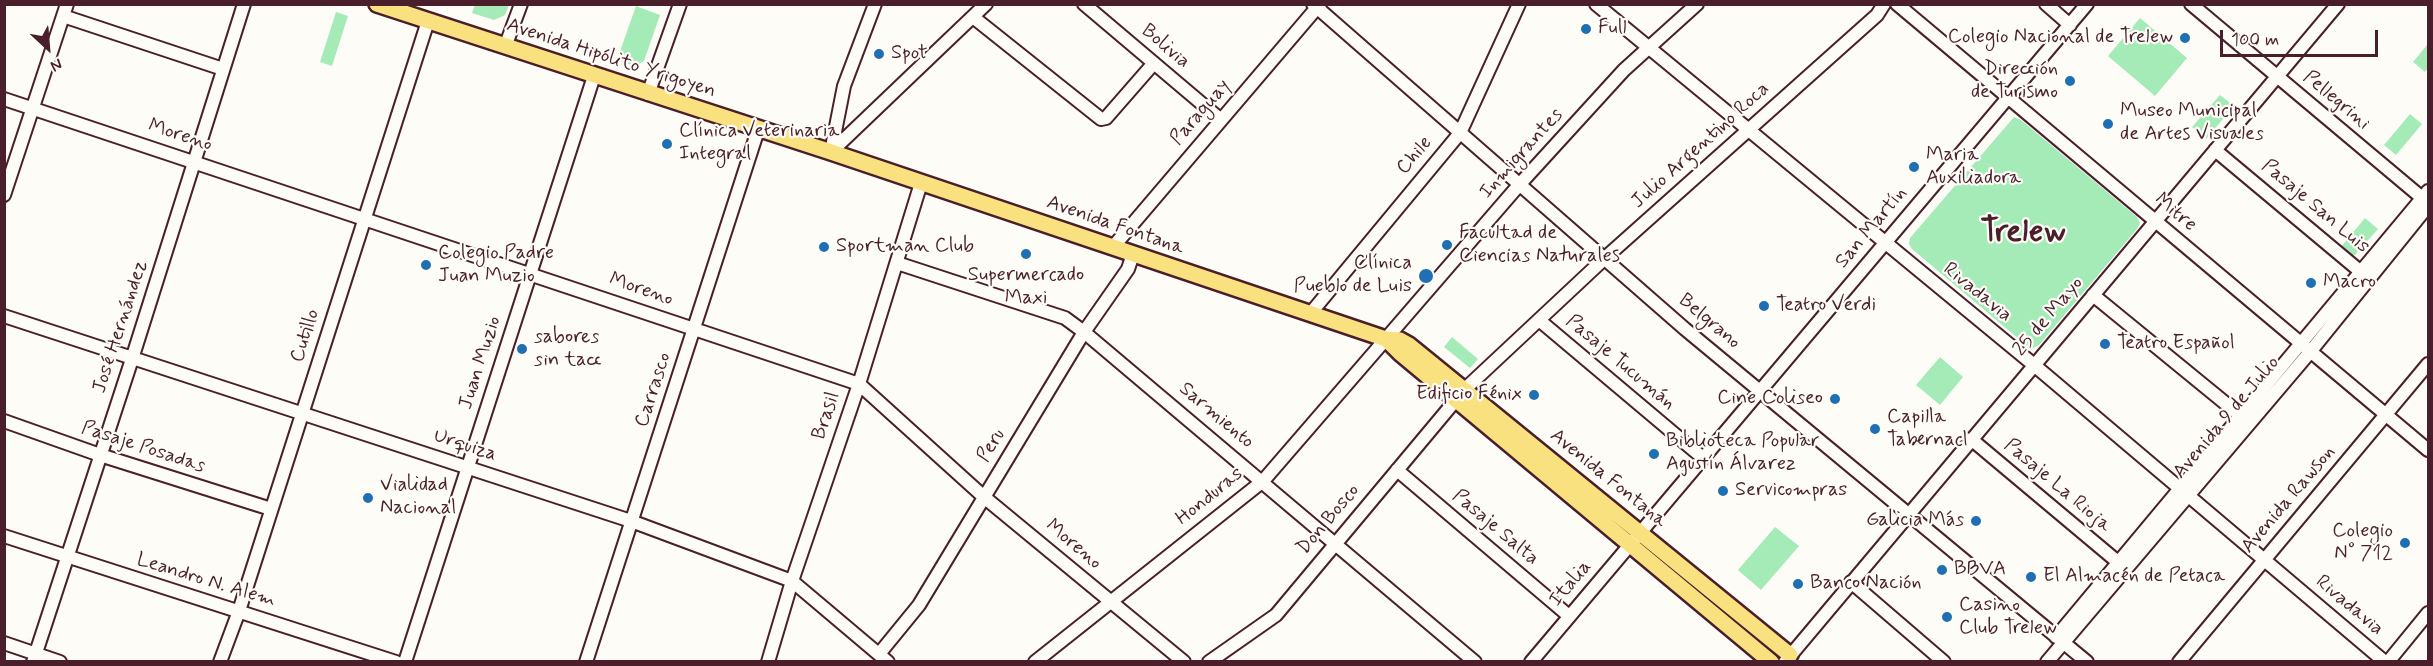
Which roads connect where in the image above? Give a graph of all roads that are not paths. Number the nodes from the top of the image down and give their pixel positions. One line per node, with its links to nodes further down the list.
1 (244, 4): 25 (street, José Hernández)
2 (377, 4): 20 (main road, Avenida Hipólito Yrigoyen)
3 (521, 4): 22 (street)
4 (680, 4): 28 (street)
5 (875, 4): 37 (street)
6 (986, 4): 19 (street)
7 (1084, 4): 24 (street, Bolivia)
8 (1519, 4): 35 (street, Chile)
9 (1596, 4): 23 (street, Rivadavia)
10 (1697, 4): 23 (street, Inmigrantes)
11 (1884, 4): 34 (street, Julio Argentino Roca)
12 (1897, 4): 29 (street, Mitre)
13 (2046, 4): 21 (street)
14 (2088, 4): 21 (street, San Martín)
15 (2191, 4): 27 (street, Pellegrini)
16 (2337, 5): 27 (street, 25 de Mayo)
17 (1317, 6): 32 (street, Paraguay); 35 (street, Belgrano)
18 (65, 10): 25 (street); 31 (street)
19 (973, 17): 24 (street); 37 (street)
20 (428, 21): 22 (main road, Avenida Hipólito Yrigoyen); 43 (street, Cutillo)
21 (2070, 25): 29 (street, San Martín)
22 (505, 47): 26 (main road, Avenida Hipólito Yrigoyen)
23 (1648, 47): 34 (street, Rivadavia); 40 (street, Inmigrantes)
24 (1154, 63): 32 (street, Bolivia)
25 (223, 69): 38 (street, José Hernández)
26 (594, 76): 28 (main road, Avenida Hipólito Yrigoyen); 51 (street, Juan Muzio)
27 (2277, 77): 36 (street, 25 de Mayo); 42 (street, Pellegrini)
28 (648, 93): 33 (main road, Avenida Hipólito Yrigoyen)
29 (2008, 98): 44 (street, Mitre); 45 (street, San Martín)
30 (4, 99): 31 (street, Moreno)
31 (33, 109): 38 (street, Moreno); 41 (street)
32 (1220, 119): 46 (street, Paraguay)
33 (758, 130): 37 (main road, Avenida Hipólito Yrigoyen); 56 (street, Carrasco)
34 (1747, 130): 45 (street, Rivadavia); 48 (street, Julio Argentino Roca)
35 (1460, 133): 40 (street, Belgrano); 53 (street, Chile)
36 (2216, 150): 44 (street, 25 de Mayo); 50 (street, Pasaje San Luis)
37 (831, 152): 39 (main road, Avenida Fontana)
38 (194, 161): 43 (street, Moreno); 60 (street, José Hernández)
39 (921, 183): 46 (main road, Avenida Fontana); 49 (street, Brasil)
40 (1519, 185): 48 (street, Belgrano); 58 (street, Inmigrantes)
41 (4, 195)
42 (2427, 200): 50 (street, Avenida 9 de Julio); 59 (street, Avenida 9 de Julio)
43 (365, 218): 51 (street, Moreno); 66 (street, Cutillo)
44 (2155, 221): 52 (street, 25 de Mayo); 59 (street, Mitre)
45 (1886, 242): 62 (street, Rivadavia); 64 (street, San Martín)
46 (1113, 247): 47 (main road, Avenida Fontana)
47 (1133, 254): 53 (main road, Avenida Fontana); 57 (street, Peru)
48 (1605, 258): 55 (street, Julio Argentino Roca); 64 (street, Belgrano)
49 (897, 263): 57 (street, Sarmiento); 63 (street, Brasil)
50 (2361, 272): 59 (street, Avenida 9 de Julio)
51 (530, 273): 56 (street, Moreno); 74 (street, Juan Muzio)
52 (2093, 295): 62 (street, 25 de Mayo); 68 (street)
53 (1310, 314): 58 (main road, Avenida Fontana)
54 (4, 316): 60 (street, Urquiza)
55 (1539, 321): 65 (street, Julio Argentino Roca); 73 (street, Pasaje Tucumán)
56 (694, 328): 63 (street, Moreno); 81 (street, Carrasco)
57 (1084, 332): 76 (street, Sarmiento); 78 (street, Peru)
58 (1386, 339): 65 (main road, Avenida Fontana); 76 (street, Honduras)
59 (2305, 348): 67 (street, Mitre); 68 (street, Avenida 9 de Julio); 77 (street, Avenida 9 de Julio)
60 (132, 359): 66 (street, Urquiza); 72 (street, José Hernández)
61 (2428, 364): 67 (street, Avenida Rawson)
62 (2034, 365): 70 (street, 25 de Mayo); 77 (street, Rivadavia)
63 (859, 384): 78 (street, Moreno); 89 (street, Brasil)
64 (1760, 390): 73 (street, San Martín); 80 (street, Belgrano)
65 (1460, 394): 75 (street, Don Bosco); 82 (main road, Avenida Fontana); 85 (main road, Avenida Fontana)
66 (302, 414): 74 (street, Urquiza); 79 (street, Cutillo)
67 (2386, 415): 71 (street, Mitre); 87 (street, Avenida Rawson)
68 (2241, 416): 77 (street, Avenida 9 de Julio)
69 (4, 421): 72 (street, Pasaje Posadas)
70 (1971, 439): 80 (street, 25 de Mayo); 88 (street, Pasaje La Rioja)
71 (2428, 450)
72 (100, 455): 79 (street, Pasaje Posadas); 86 (street, José Hernández)
73 (1703, 458): 82 (street, San Martín)
74 (467, 467): 81 (street, Urquiza); 104 (street, Juan Muzio)
75 (1396, 470): 84 (street, Don Bosco); 94 (street, Pasaje Salta)
76 (1263, 481): 84 (street, Sarmiento); 91 (street, Honduras)
77 (2183, 493): 87 (street, Rivadavia); 88 (street, Avenida 9 de Julio); 95 (street, Avenida 9 de Julio)
78 (984, 497): 91 (street, Moreno); 98 (street, Peru)
79 (271, 509): 92 (street, Cutillo)
80 (1908, 515): 90 (street, 25 de Mayo); 95 (street, Belgrano)
81 (631, 521): 89 (street, Urquiza); 105 (street, Carrasco)
82 (1640, 533): 85 (street, Italia); 100 (main road, Avenida Fontana)
83 (4, 536): 86 (street, Leandro N. Alem)
84 (1336, 543): 109 (street, Don Bosco); 110 (street, Sarmiento)
85 (1629, 545): 94 (street, Italia); 112 (main road, Avenida Fontana)
86 (65, 558): 92 (street, Leandro N. Alem); 97 (street, José Hernández)
87 (2265, 560): 116 (street, Avenida Rawson); 117 (street, Rivadavia)
88 (2118, 563): 95 (street, Avenida 9 de Julio)
89 (792, 581): 98 (street, Urquiza); 106 (street, Brasil)
90 (1851, 582): 100 (street, 25 de Mayo); 113 (street)
91 (1111, 602): 107 (street, Honduras); 108 (street, Moreno)
92 (239, 611): 102 (street, Cutillo); 103 (street, Leandro N. Alem)
93 (2428, 613): 117 (street)
94 (1569, 616): 111 (street, Italia)
95 (2060, 639): 99 (street, Avenida 9 de Julio); 115 (street, Belgrano)
96 (4, 643): 97 (street)
97 (34, 658): 101 (street)
98 (883, 658)
99 (2050, 658): 114 (street, Avenida 9 de Julio)
100 (1791, 659)
101 (60, 662)
102 (220, 662)
103 (396, 662)
104 (405, 662)
105 (586, 662)
106 (768, 662)
107 (1035, 662)
108 (1185, 662)
109 (1209, 662)
110 (1475, 662)
111 (1531, 662)
112 (1772, 662)
113 (1944, 662)
114 (2039, 662)
115 (2087, 662)
116 (2179, 662)
117 (2386, 662)

